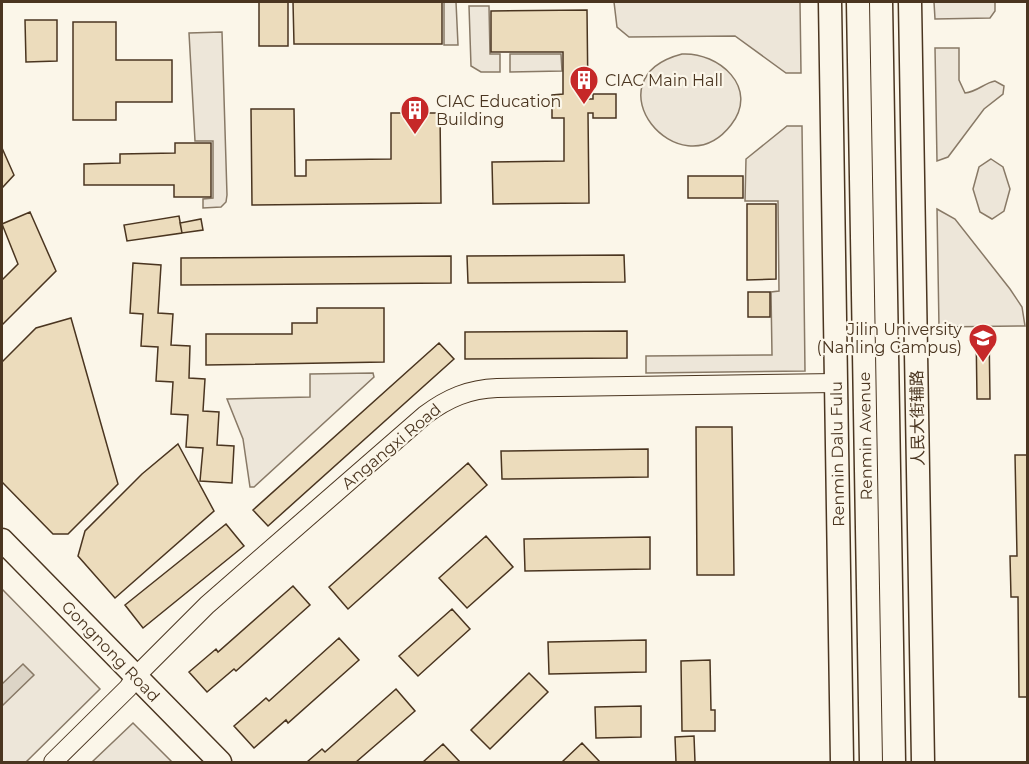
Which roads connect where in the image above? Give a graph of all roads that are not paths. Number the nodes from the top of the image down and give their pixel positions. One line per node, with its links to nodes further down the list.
1 (830, 2): 5 (main road, Renmin Dalu Fulu)
2 (858, 2): 13 (main road, Renmin Avenue)
3 (881, 2): 14 (main road, Renmin Avenue)
4 (910, 2): 15 (main road, 人民大街辅路)
5 (836, 384): 8 (street, Angangxi Road); 12 (main road, Renmin Dalu Fulu)
6 (2, 540): 8 (main road, Gongnong Road)
7 (2, 559): 8 (main road, Gongnong Road)
8 (132, 682): 9 (street, Angangxi Road); 10 (main road, Gongnong Road); 11 (main road, Gongnong Road)
9 (52, 762)
10 (202, 762)
11 (220, 762)
12 (842, 762)
13 (871, 762)
14 (894, 762)
15 (923, 762)

